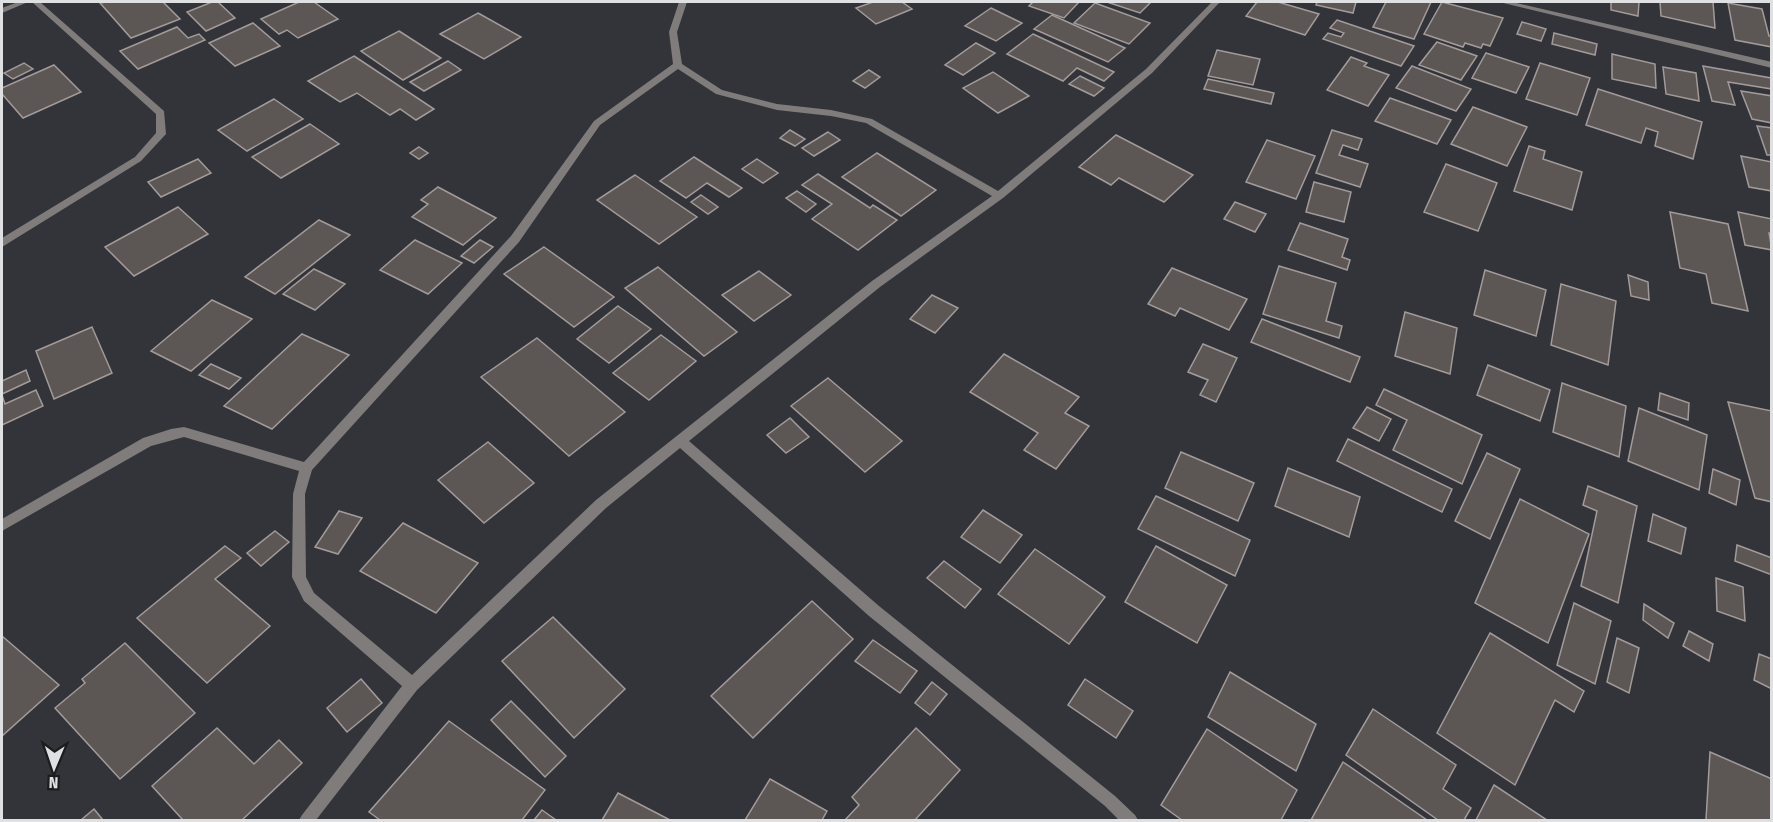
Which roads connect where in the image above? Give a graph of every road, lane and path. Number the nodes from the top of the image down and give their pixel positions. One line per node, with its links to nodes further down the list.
1 (24, 2): 6 (street)
2 (36, 2): 10 (street)
3 (683, 2): 7 (street)
4 (1216, 2): 9 (street)
5 (1503, 2): 8 (street)
6 (2, 11)
7 (678, 65): 9 (street); 12 (street)
8 (1772, 65)
9 (999, 196): 11 (street)
10 (2, 243)
11 (681, 441): 14 (street); 16 (street)
12 (306, 468): 13 (street); 14 (street)
13 (2, 525)
14 (412, 685): 15 (street)
15 (307, 820)
16 (1130, 820)

